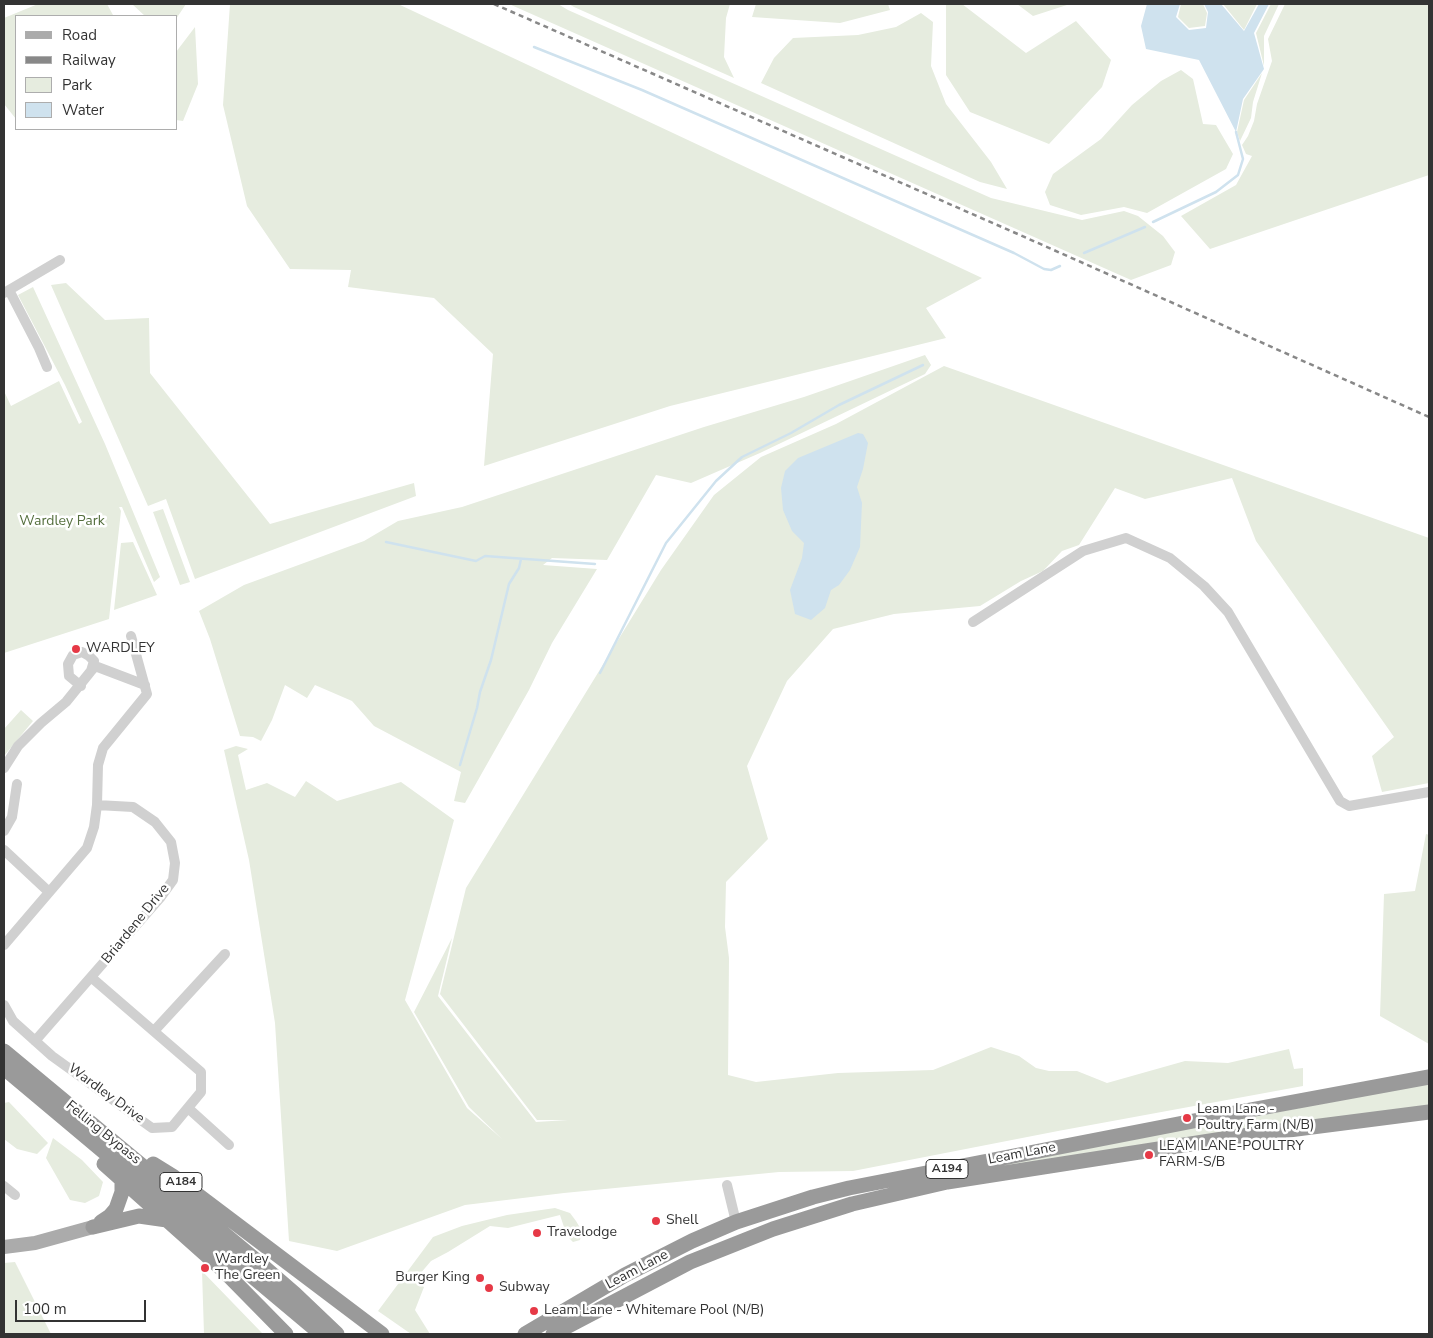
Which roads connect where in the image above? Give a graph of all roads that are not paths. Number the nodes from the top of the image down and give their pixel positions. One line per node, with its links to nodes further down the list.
1 (60, 260): 2 (street)
2 (6, 292): 3 (street)
3 (47, 367)
4 (974, 622): 11 (street)
5 (131, 636): 8 (street)
6 (91, 672): 7 (street); 7 (street); 8 (street)
7 (81, 686): 9 (street)
8 (145, 686): 12 (street)
9 (4, 768)
10 (17, 784): 13 (street)
11 (1429, 792)
12 (97, 805): 15 (street); 18 (street, Briardene Drive)
13 (4, 831)
14 (4, 850): 15 (street)
15 (49, 892): 16 (street)
16 (4, 945)
17 (225, 954): 20 (street)
18 (92, 978): 20 (street, Wardley Drive); 21 (street, Briardene Drive)
19 (4, 1006): 21 (street, Wardley Drive)
20 (154, 1031): 26 (street, Wardley Drive)
21 (36, 1041): 26 (street, Wardley Drive)
22 (4, 1051): 28 (highway, Felling Bypass / A184)
23 (4, 1068): 25 (highway, Felling Bypass / A184)
24 (1429, 1077): 35 (highway, Leam Lane / A194)
25 (46, 1104): 30 (highway, A184); 38 (highway, Felling Bypass / A184)
26 (188, 1108): 29 (street)
27 (1429, 1112): 43 (highway, Leam Lane / A194)
28 (97, 1128): 38 (highway, Felling Bypass / A184); 41 (highway, A184)
29 (229, 1145)
30 (122, 1180): 34 (highway, A184); 36 (highway)
31 (4, 1186): 33 (street)
32 (727, 1186): 35 (street)
33 (15, 1195)
34 (167, 1220): 36 (highway); 39 (highway, A184)
35 (736, 1222): 42 (highway, Leam Lane / A194)
36 (93, 1227): 37 (main road)
37 (4, 1247)
38 (322, 1328): 40 (highway, Felling Bypass / A184)
39 (286, 1334)
40 (337, 1334)
41 (382, 1334)
42 (525, 1334)
43 (552, 1334)

